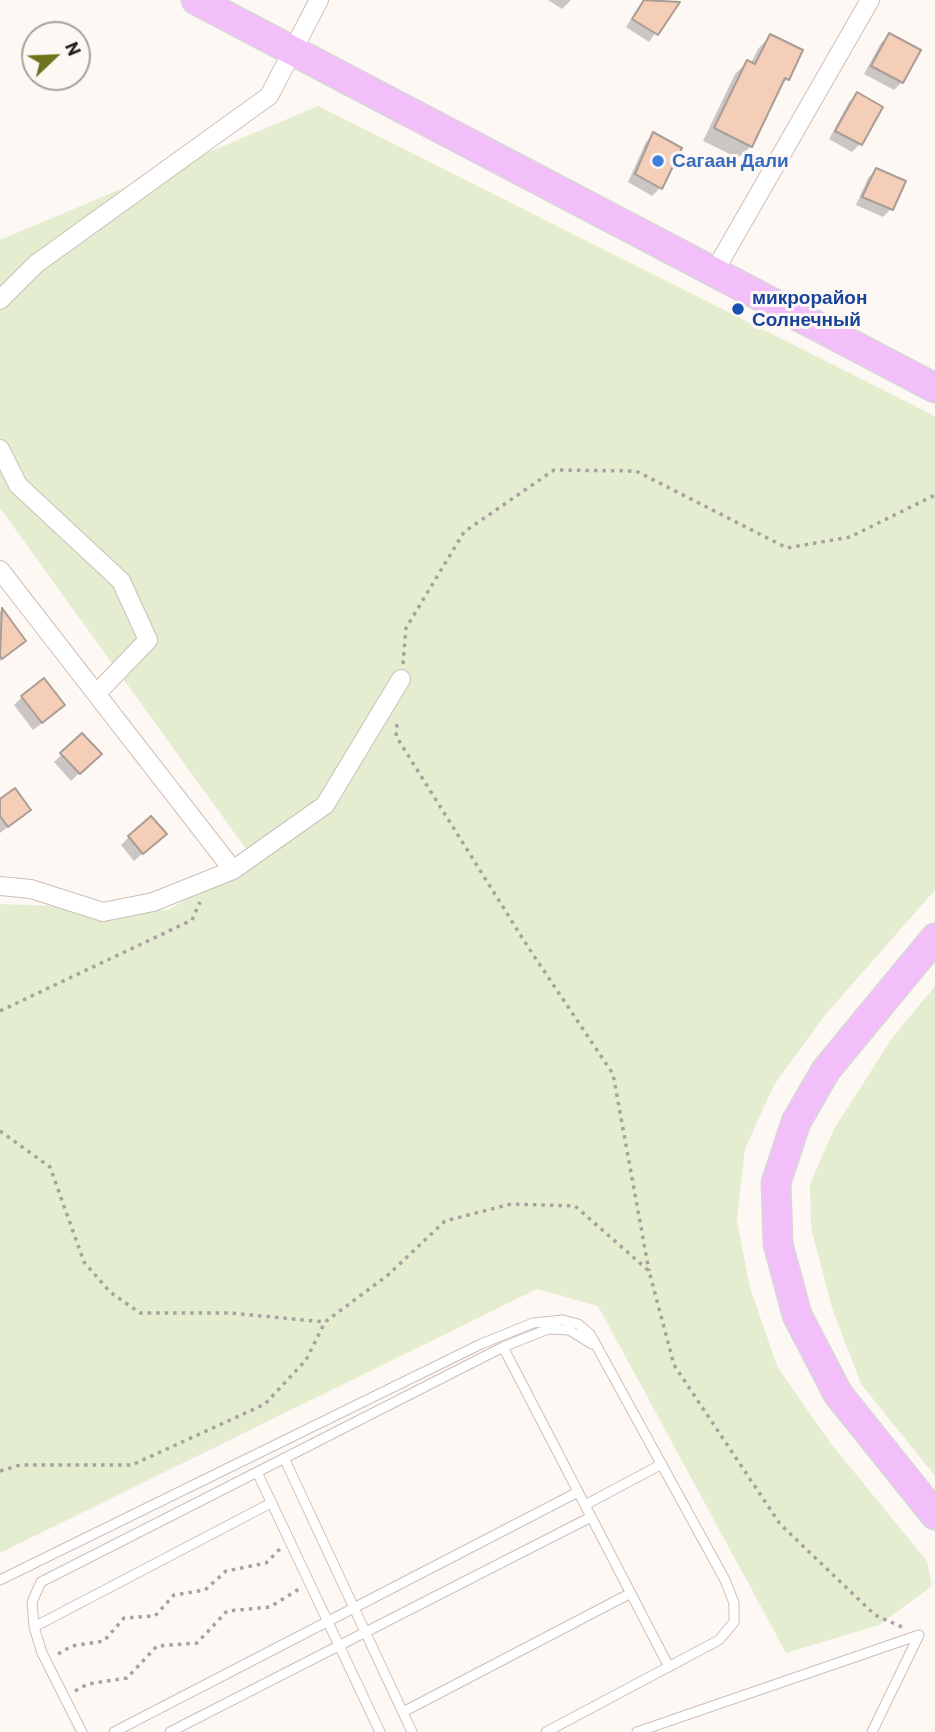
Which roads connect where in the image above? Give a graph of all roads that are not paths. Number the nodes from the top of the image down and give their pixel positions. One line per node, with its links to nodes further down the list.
1 (318, 0): 4 (street)
2 (870, 0): 5 (street)
3 (201, 1): 4 (main road)
4 (293, 49): 5 (main road); 6 (street)
5 (714, 272): 7 (main road)
6 (0, 300)
7 (935, 388)
8 (0, 449): 11 (street)
9 (0, 570): 11 (street)
10 (401, 679): 12 (street)
11 (97, 693): 12 (street)
12 (233, 870): 13 (street)
13 (0, 886)
14 (935, 938): 23 (main road)
15 (503, 1347): 16 (lane); 17 (lane); 20 (lane)
16 (603, 1357): 18 (lane); 25 (lane)
17 (284, 1458): 19 (lane); 27 (lane)
18 (662, 1465): 22 (lane); 32 (lane)
19 (257, 1472): 21 (lane); 29 (lane)
20 (578, 1492): 22 (lane); 27 (lane)
21 (271, 1503): 28 (lane); 29 (lane)
22 (585, 1505): 24 (lane)
23 (935, 1515)
24 (591, 1517): 26 (lane); 30 (lane)
25 (0, 1580)
26 (631, 1593): 32 (lane); 33 (lane)
27 (354, 1608): 28 (lane); 30 (lane)
28 (328, 1622): 31 (lane); 35 (lane)
29 (34, 1627): 34 (lane)
30 (365, 1632): 31 (lane); 33 (lane)
31 (339, 1646): 36 (lane); 37 (lane)
32 (669, 1667): 39 (lane)
33 (402, 1712): 38 (lane)
34 (82, 1732)
35 (114, 1732)
36 (170, 1732)
37 (380, 1732)
38 (412, 1732)
39 (546, 1732)
40 (637, 1732): 41 (lane)
41 (872, 1732)

